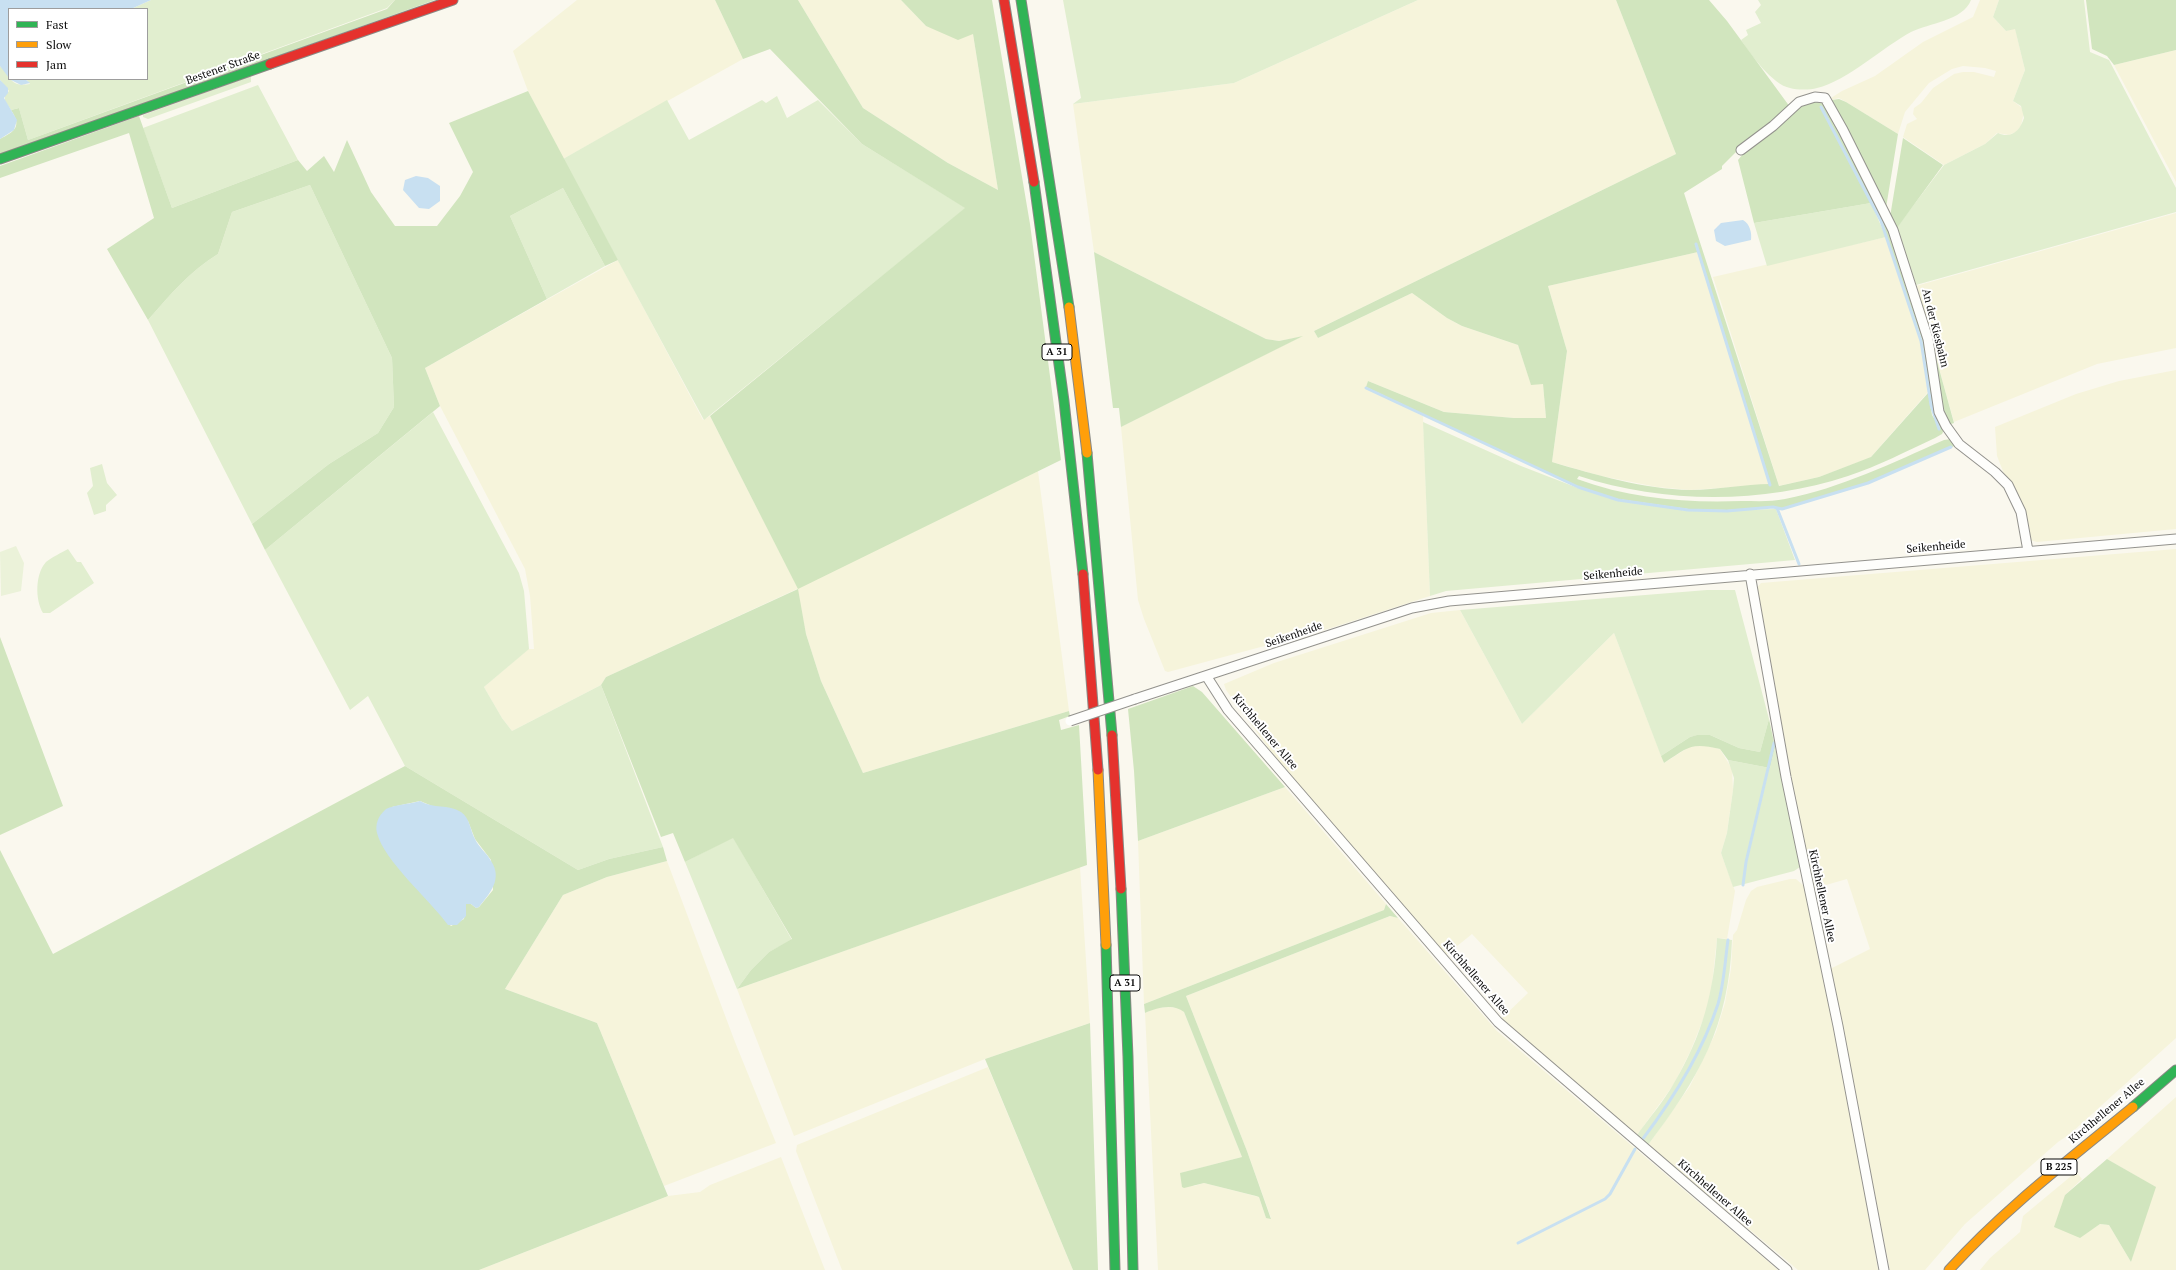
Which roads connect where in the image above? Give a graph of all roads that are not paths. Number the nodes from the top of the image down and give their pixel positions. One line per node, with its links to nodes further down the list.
1 (453, 0): 5 (main road, Bestener Straße)
2 (1004, 0): 12 (main road, A 31)
3 (1021, 0): 13 (main road, A 31)
4 (1741, 150): 7 (street, An der Kiesbahn)
5 (0, 159)
6 (2176, 539): 7 (street, Seikenheide)
7 (2028, 551): 8 (street, Seikenheide)
8 (1750, 574): 9 (street, Seikenheide); 15 (street, Kirchhellener Allee)
9 (1207, 677): 10 (street, Seikenheide, bridge); 14 (street, Kirchhellener Allee)
10 (1070, 721)
11 (2176, 1070): 16 (main road, Kirchhellener Allee / B 225)
12 (1115, 1270)
13 (1132, 1270)
14 (1787, 1270)
15 (1884, 1270)
16 (1949, 1270)

